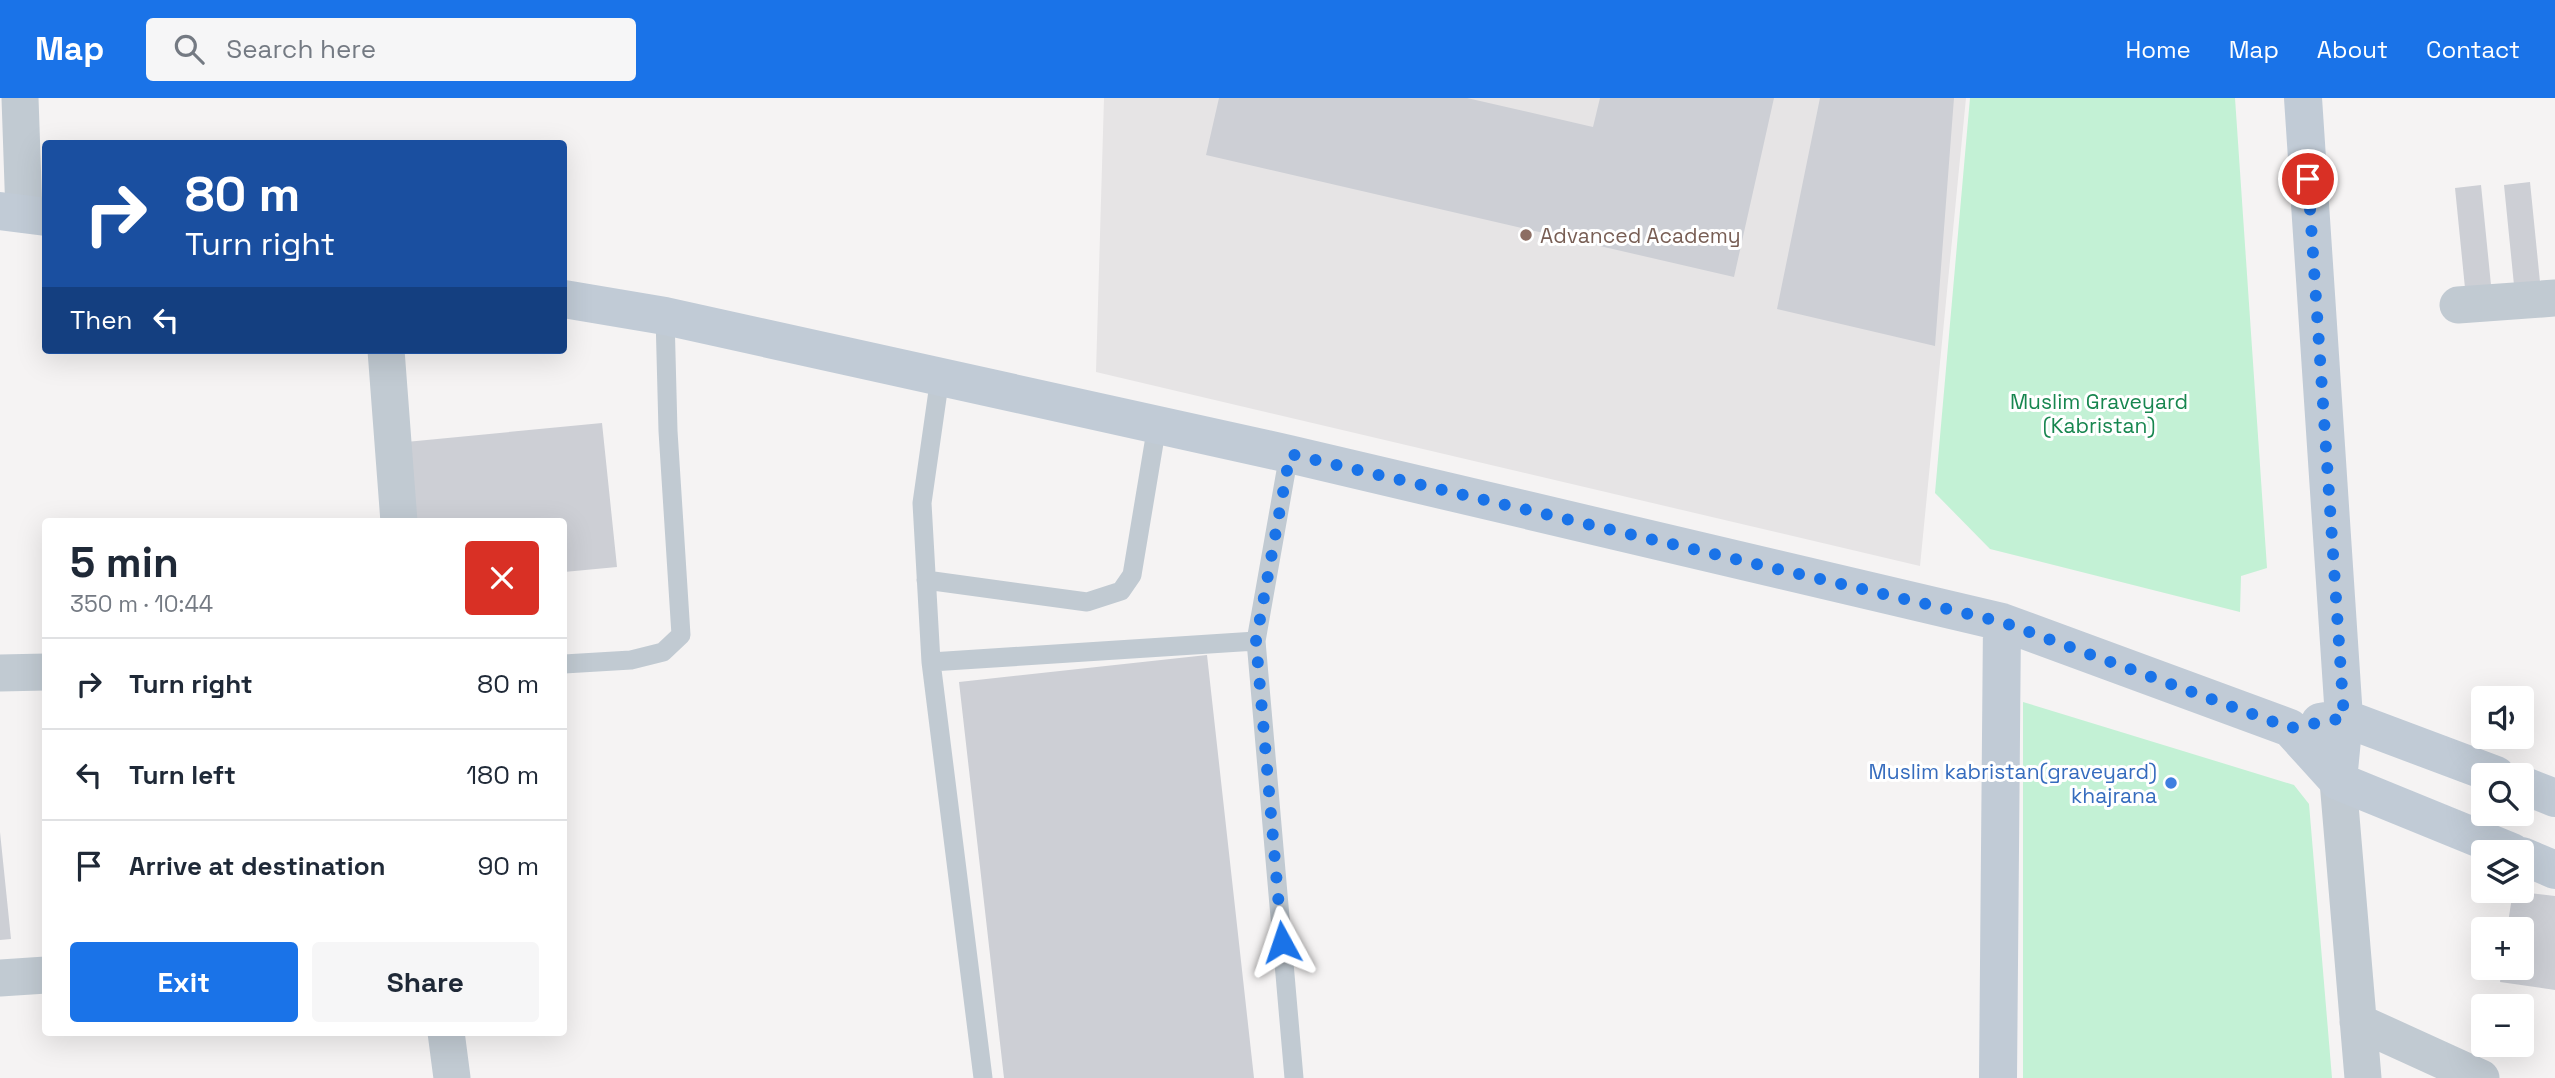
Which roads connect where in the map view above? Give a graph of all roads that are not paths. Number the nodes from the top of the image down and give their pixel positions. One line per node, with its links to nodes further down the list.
1 (20, 98): 3 (street)
2 (2303, 98): 20 (street)
3 (23, 214)
4 (2555, 298): 6 (street)
5 (567, 300): 7 (street)
6 (2458, 305)
7 (666, 316): 9 (street); 17 (lane)
8 (386, 354): 12 (street)
9 (940, 377): 10 (street); 13 (lane)
10 (1157, 425): 11 (street); 13 (lane)
11 (1290, 454): 14 (street); 15 (lane)
12 (399, 518)
13 (926, 580): 16 (lane)
14 (2002, 622): 21 (street); 36 (street)
15 (1256, 641): 16 (lane); 35 (lane)
16 (931, 662): 34 (lane)
17 (567, 664)
18 (42, 672): 19 (street)
19 (0, 673)
20 (2344, 718): 21 (street); 22 (street); 23 (street)
21 (2290, 728): 23 (street)
22 (2471, 766)
23 (2339, 781): 26 (street); 31 (street)
24 (2534, 790): 25 (street)
25 (2555, 798)
26 (2483, 840)
27 (2534, 861): 28 (street)
28 (2555, 870)
29 (42, 975): 30 (street)
30 (0, 978)
31 (2358, 1022): 37 (street); 38 (street)
32 (447, 1036): 33 (street)
33 (452, 1078)
34 (983, 1078)
35 (1294, 1078)
36 (1998, 1078)
37 (2363, 1078)
38 (2481, 1078)

